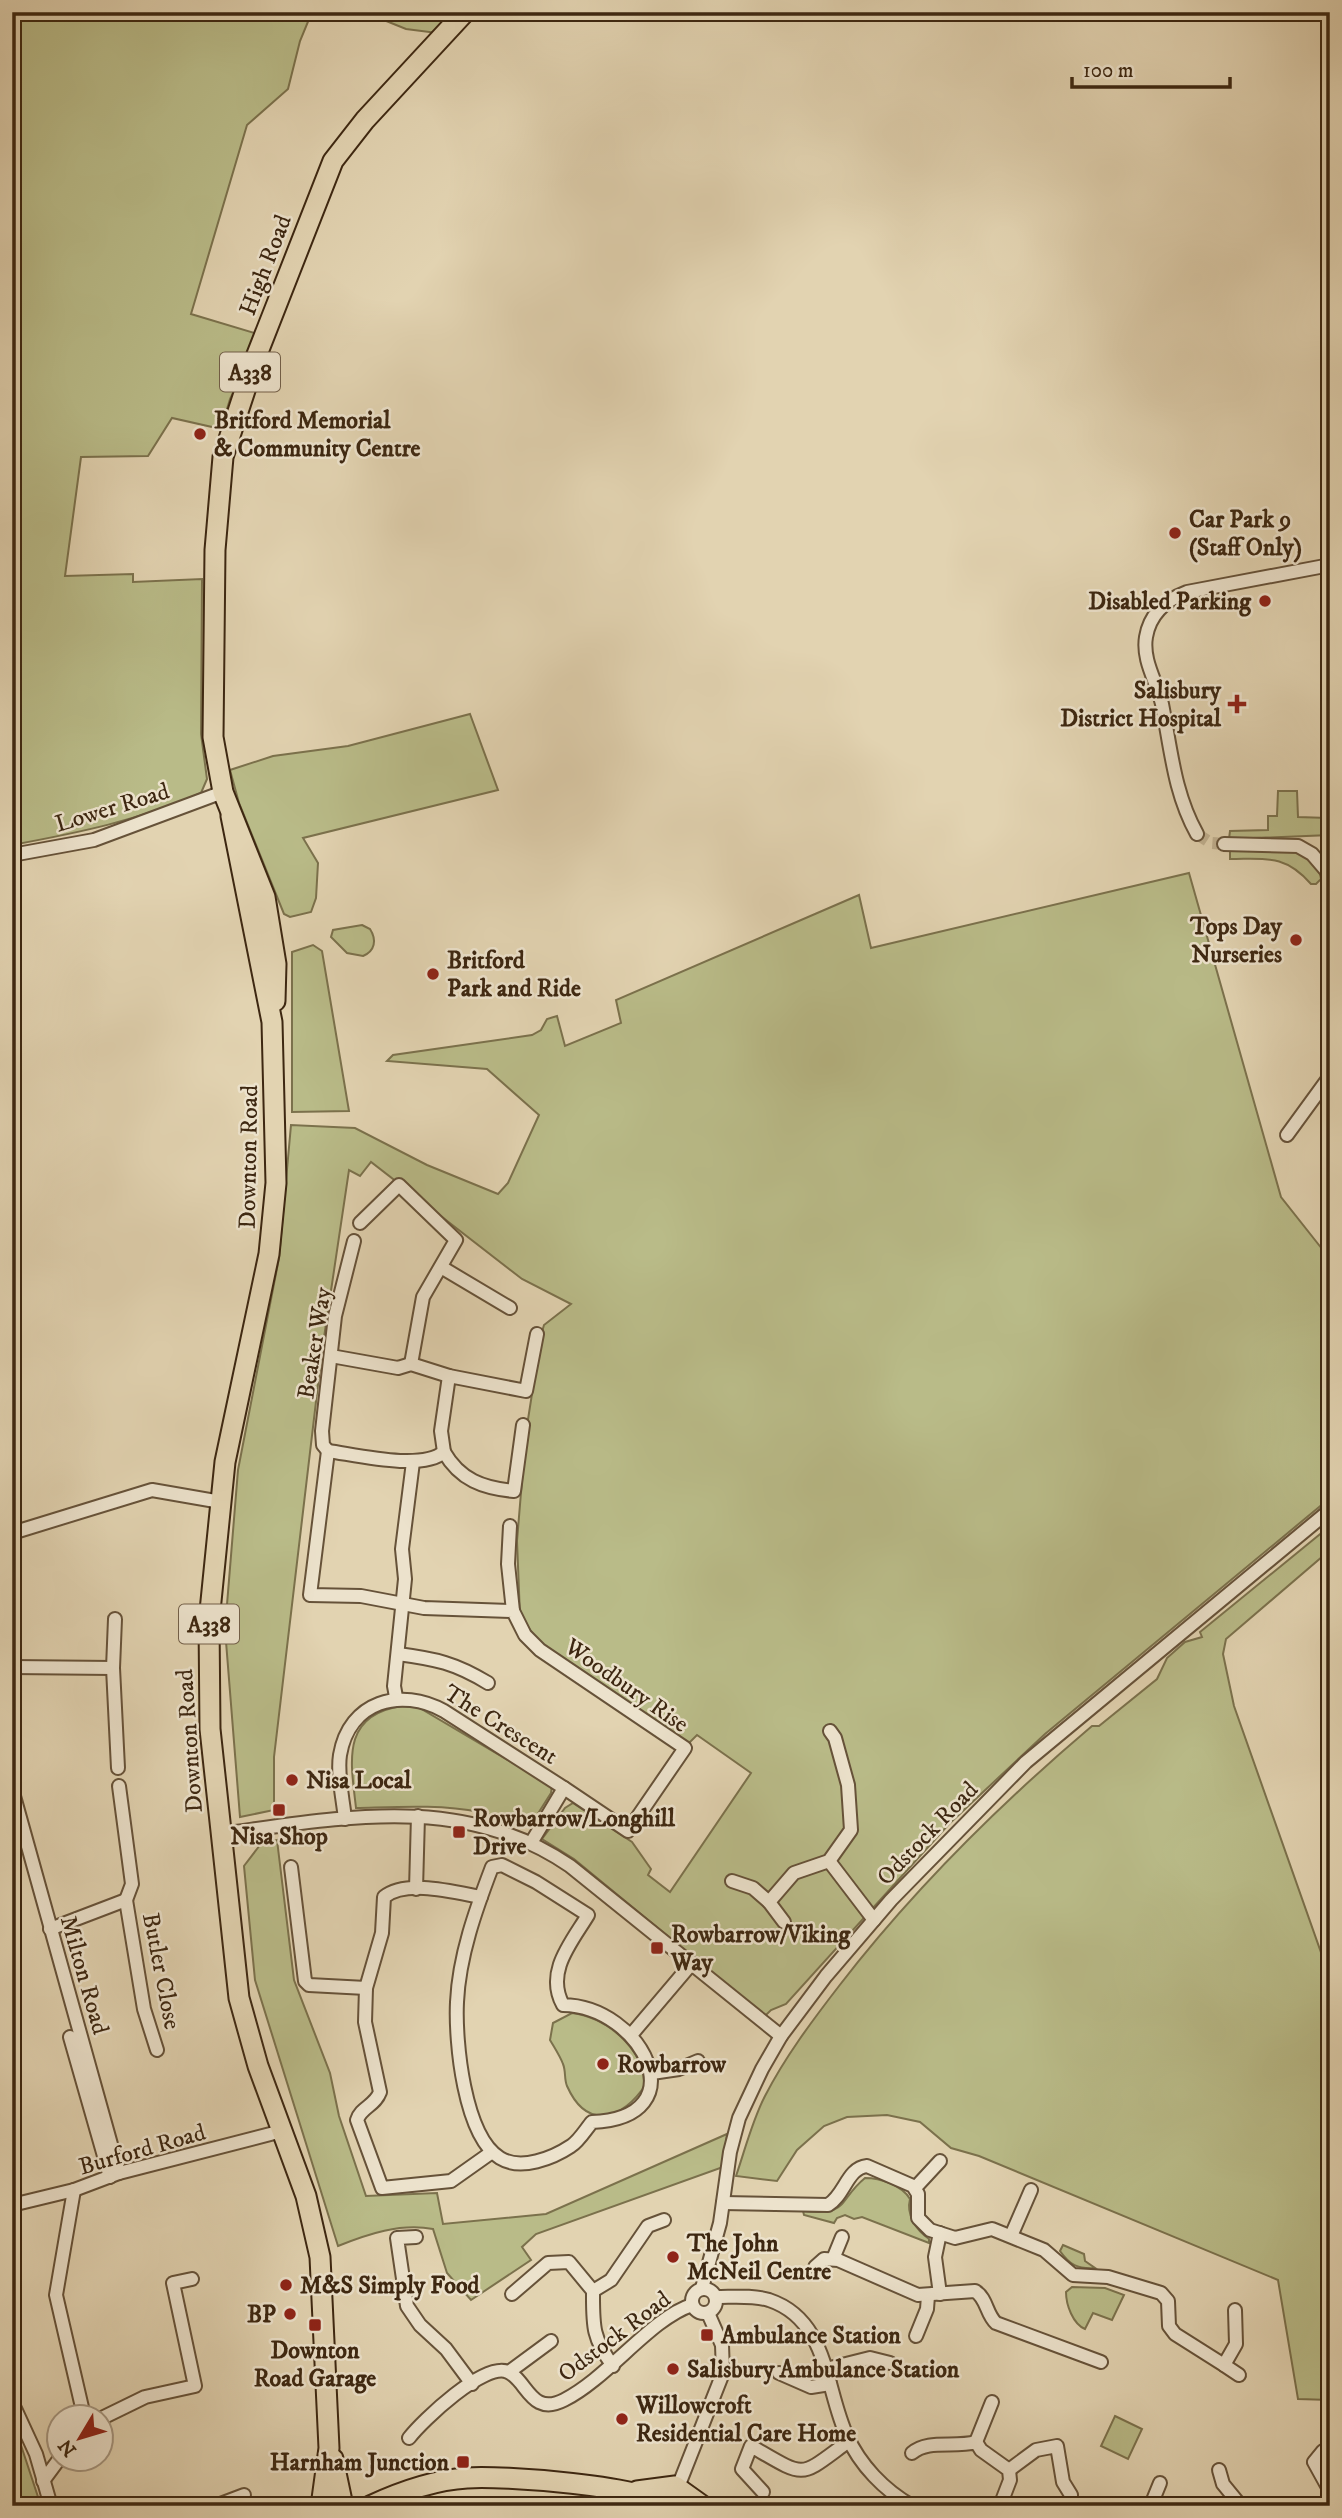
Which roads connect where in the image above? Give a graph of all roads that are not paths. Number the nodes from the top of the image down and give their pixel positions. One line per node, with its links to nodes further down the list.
1 (465, 12): 3 (highway, High Road / A338)
2 (1330, 565): 4 (street)
3 (223, 792): 6 (street, Lower Road); 24 (highway, Downton Road / A338)
4 (1197, 834)
5 (1224, 844): 7 (street)
6 (12, 855)
7 (1330, 875)
8 (1330, 1076): 9 (street)
9 (1287, 1135)
10 (360, 1223): 12 (street)
11 (354, 1241): 15 (street, Beaker Way)
12 (441, 1267): 13 (street); 16 (street)
13 (510, 1308)
14 (537, 1334): 18 (street)
15 (331, 1356): 16 (street); 21 (street, Beaker Way)
16 (411, 1364): 17 (street)
17 (449, 1376): 18 (street); 22 (street)
18 (526, 1391): 19 (street)
19 (526, 1406)
20 (523, 1426): 22 (street)
21 (328, 1451): 23 (street); 28 (street, Beaker Way)
22 (444, 1452): 23 (street)
23 (413, 1462): 28 (street)
24 (220, 1502): 27 (street); 44 (highway, Downton Road / A338)
25 (1330, 1510): 53 (street, Odstock Road)
26 (510, 1526): 29 (street, Woodbury Rise)
27 (12, 1533)
28 (403, 1604): 29 (street); 31 (street)
29 (513, 1611): 43 (street, Woodbury Rise)
30 (115, 1619): 33 (street)
31 (398, 1654): 34 (street); 35 (street)
32 (12, 1667): 33 (street)
33 (113, 1668): 37 (street)
34 (488, 1683)
35 (396, 1697): 39 (street, The Crescent); 42 (street)
36 (830, 1737): 46 (street)
37 (118, 1768)
38 (119, 1786): 51 (street, Butler Close)
39 (564, 1788): 43 (street, The Crescent); 45 (street, The Crescent)
40 (12, 1789): 55 (street, Milton Road)
41 (418, 1816): 42 (street); 45 (street); 49 (street)
42 (345, 1819): 44 (street)
43 (628, 1830)
44 (220, 1834): 64 (highway, Downton Road / A338)
45 (531, 1843): 56 (street)
46 (830, 1861): 52 (street); 53 (street)
47 (291, 1867): 57 (street)
48 (732, 1881): 52 (street)
49 (416, 1889): 50 (street); 57 (street)
50 (481, 1897): 58 (street); 65 (street)
51 (126, 1900): 55 (street, Butler Close); 61 (street, Butler Close)
52 (769, 1902): 54 (street)
53 (874, 1920): 59 (street, Odstock Road)
54 (784, 1922)
55 (50, 1928): 67 (street, Milton Road)
56 (692, 1963): 58 (street); 59 (street)
57 (366, 1988): 65 (street)
58 (631, 2035): 63 (street)
59 (781, 2036): 71 (street, Odstock Road)
60 (70, 2037): 67 (street)
61 (157, 2050)
62 (698, 2061): 63 (street)
63 (652, 2073): 65 (street)
64 (282, 2131): 67 (street, Burford Road); 108 (highway, Downton Road / A338)
65 (492, 2152)
66 (940, 2161): 68 (street)
67 (115, 2175): 69 (street, Burford Road)
68 (915, 2188): 71 (street); 74 (street)
69 (74, 2190): 72 (street, Burford Road); 102 (street)
70 (1031, 2190): 76 (street)
71 (723, 2203): 81 (street, Odstock Road)
72 (12, 2205)
73 (664, 2220): 82 (street)
74 (940, 2234): 76 (street); 84 (street)
75 (416, 2236): 99 (street)
76 (1011, 2236): 93 (street)
77 (842, 2237): 78 (street)
78 (833, 2259): 79 (street); 84 (street)
79 (815, 2267)
80 (192, 2279): 104 (street)
81 (702, 2288): 85 (street, Odstock Road); 86 (street, Odstock Road)
82 (593, 2291): 83 (street); 94 (street)
83 (512, 2294)
84 (934, 2295): 89 (street); 91 (street)
85 (716, 2297): 88 (street, Odstock Road); 95 (street)
86 (692, 2305): 88 (street, Odstock Road); 94 (street, Odstock Road)
87 (1235, 2310): 93 (street)
88 (708, 2313): 121 (street, Odstock Road)
89 (916, 2336)
90 (551, 2341): 96 (street)
91 (1101, 2362)
92 (890, 2363): 95 (street)
93 (1224, 2365): 98 (street)
94 (613, 2367): 96 (street, Odstock Road)
95 (826, 2369): 100 (street)
96 (509, 2372): 99 (street)
97 (779, 2373): 100 (street)
98 (1239, 2375)
99 (472, 2384): 105 (street)
100 (830, 2384): 106 (street)
101 (12, 2402): 115 (street)
102 (81, 2402)
103 (992, 2402): 107 (street)
104 (116, 2410)
105 (409, 2438)
106 (849, 2441): 118 (street); 129 (street)
107 (976, 2442): 110 (street); 111 (street)
108 (329, 2448): 114 (highway, Downton Road / A338); 126 (highway, Downton Road / A338)
109 (1323, 2451): 117 (street)
110 (912, 2453)
111 (1009, 2470): 120 (street); 130 (street)
112 (1219, 2470): 131 (street)
113 (50, 2472): 115 (street)
114 (339, 2479): 122 (highway); 127 (highway, Downton Road / A338)
115 (43, 2481): 124 (street)
116 (1160, 2483): 123 (street)
117 (1330, 2491)
118 (763, 2492)
119 (244, 2495): 125 (street)
120 (1071, 2495)
121 (674, 2497): 122 (highway); 128 (highway)
122 (374, 2504)
123 (1152, 2505)
124 (51, 2506)
125 (215, 2506)
126 (321, 2506)
127 (343, 2506)
128 (703, 2506)
129 (912, 2506)
130 (1000, 2506)
131 (1241, 2506)

